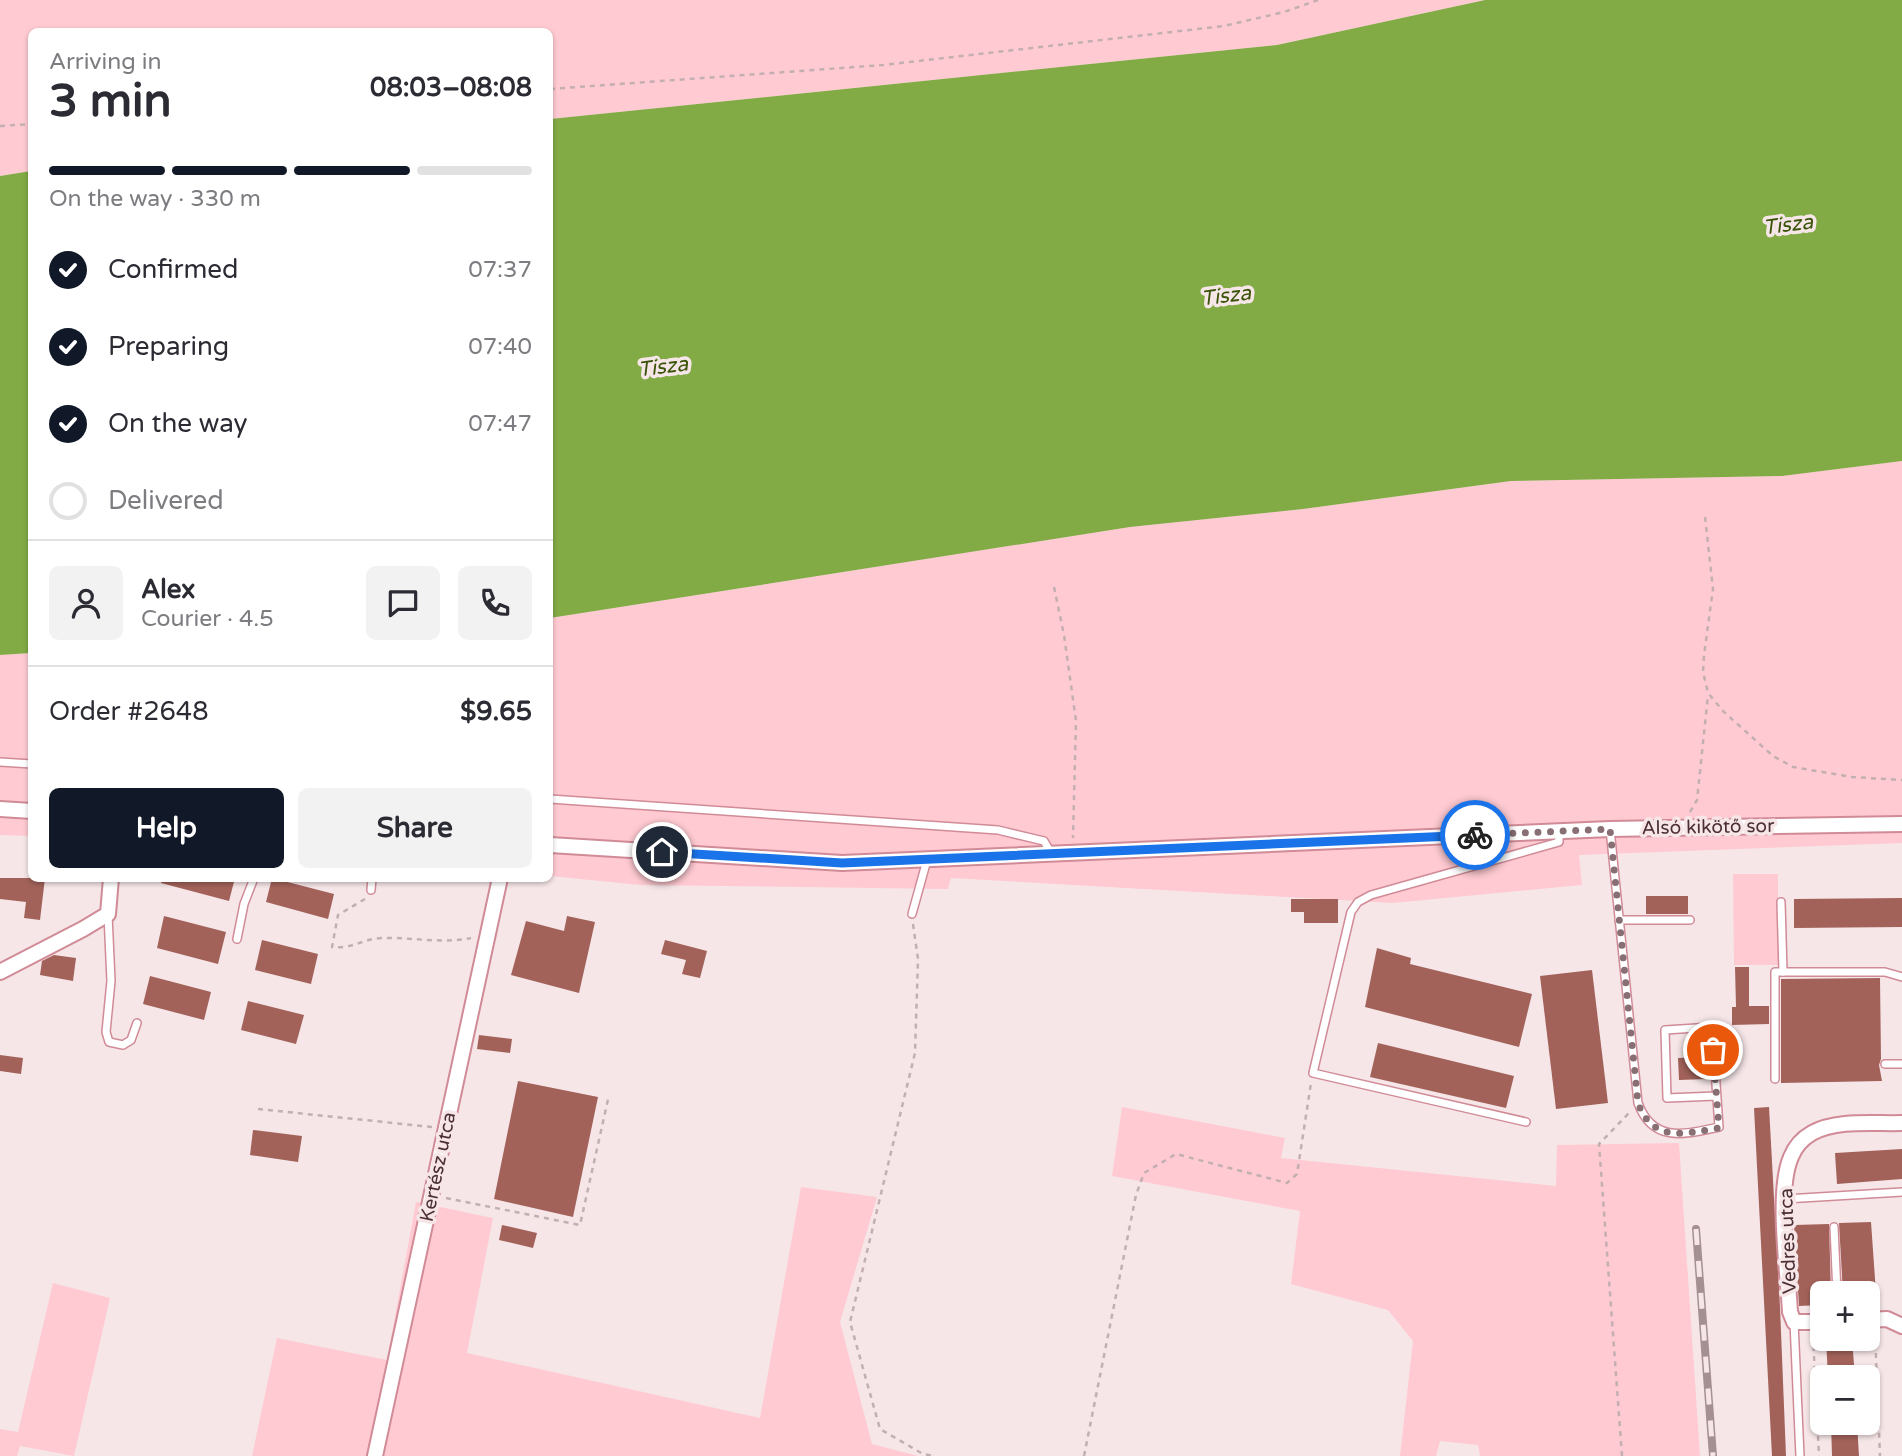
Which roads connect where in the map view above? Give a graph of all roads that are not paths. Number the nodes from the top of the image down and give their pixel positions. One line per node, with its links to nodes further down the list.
1 (0, 762): 2 (lane)
2 (28, 764)
3 (553, 799): 10 (lane)
4 (0, 809): 5 (street)
5 (28, 811)
6 (1902, 824): 7 (street, Alsó kikötő sor)
7 (1610, 829): 8 (street, Alsó kikötő sor); 20 (lane)
8 (1559, 831): 10 (street, Alsó kikötő sor); 31 (lane)
9 (553, 845): 11 (street, Alsó kikötő sor)
10 (1051, 853): 11 (street, Alsó kikötő sor)
11 (927, 860): 19 (lane)
12 (111, 882): 18 (street)
13 (252, 882): 22 (lane)
14 (371, 882): 16 (lane)
15 (499, 882): 41 (street, Kertész utca)
16 (370, 890)
17 (1781, 902): 24 (lane)
18 (108, 914): 23 (street); 26 (lane)
19 (912, 914)
20 (1619, 920): 21 (lane); 30 (lane)
21 (1690, 920)
22 (237, 939)
23 (0, 972)
24 (1783, 972): 25 (lane); 29 (lane)
25 (1902, 977)
26 (137, 1023)
27 (1885, 1064): 28 (lane)
28 (1902, 1064)
29 (1775, 1079)
30 (1716, 1096): 30 (lane)
31 (1527, 1122)
32 (1902, 1123): 34 (street, Vedres utca)
33 (1902, 1192): 34 (lane)
34 (1785, 1199): 38 (street, Vedres utca)
35 (1834, 1227): 36 (lane)
36 (1836, 1281)
37 (1880, 1319): 40 (street)
38 (1794, 1322): 39 (street); 42 (lane)
39 (1810, 1322)
40 (1902, 1326)
41 (375, 1456)
42 (1800, 1456)

